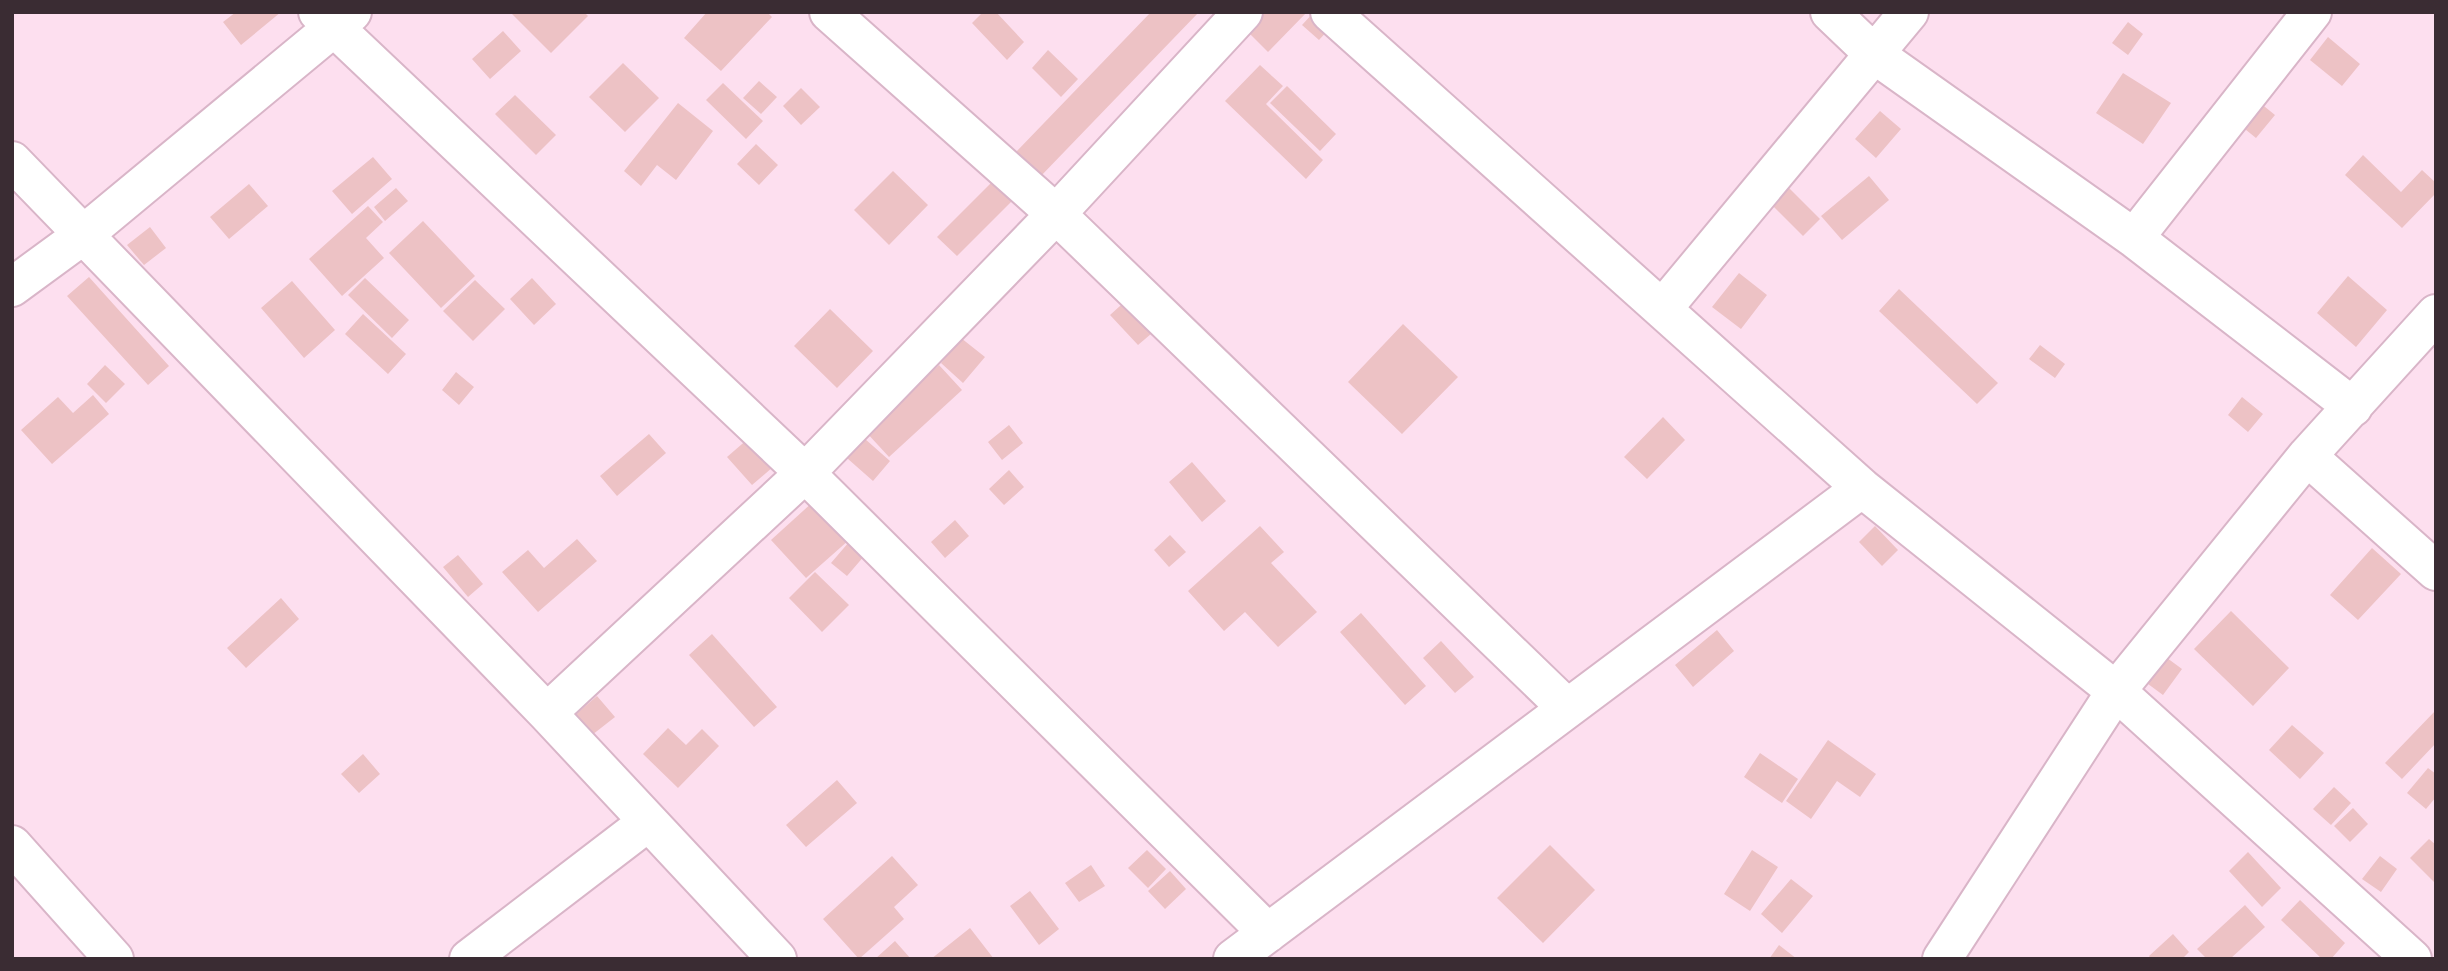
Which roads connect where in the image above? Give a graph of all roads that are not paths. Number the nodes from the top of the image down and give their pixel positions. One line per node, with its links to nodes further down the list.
1 (829, 12): 10 (street)
2 (1243, 12): 10 (street)
3 (1330, 12): 14 (street)
4 (1830, 12): 8 (street)
5 (1909, 12): 8 (street)
6 (2312, 12): 12 (street)
7 (334, 17): 11 (street); 18 (street)
8 (1874, 54): 12 (street); 14 (street)
9 (12, 161): 11 (street)
10 (1056, 214): 18 (street); 22 (street)
11 (83, 235): 13 (street); 23 (street)
12 (2134, 238): 16 (street)
13 (12, 287)
14 (1663, 308): 19 (street)
15 (2436, 314): 16 (street)
16 (2353, 407): 17 (street)
17 (2307, 456): 20 (street); 21 (street)
18 (806, 473): 23 (street); 26 (street)
19 (1863, 488): 21 (street); 22 (street)
20 (2436, 571)
21 (2116, 691): 27 (street); 32 (street)
22 (1567, 708): 26 (street)
23 (547, 713): 24 (street)
24 (648, 822): 29 (street); 30 (street)
25 (12, 845): 28 (street)
26 (1268, 933): 31 (street)
27 (2405, 957)
28 (114, 959)
29 (469, 959)
30 (777, 959)
31 (1233, 959)
32 (1942, 959)

